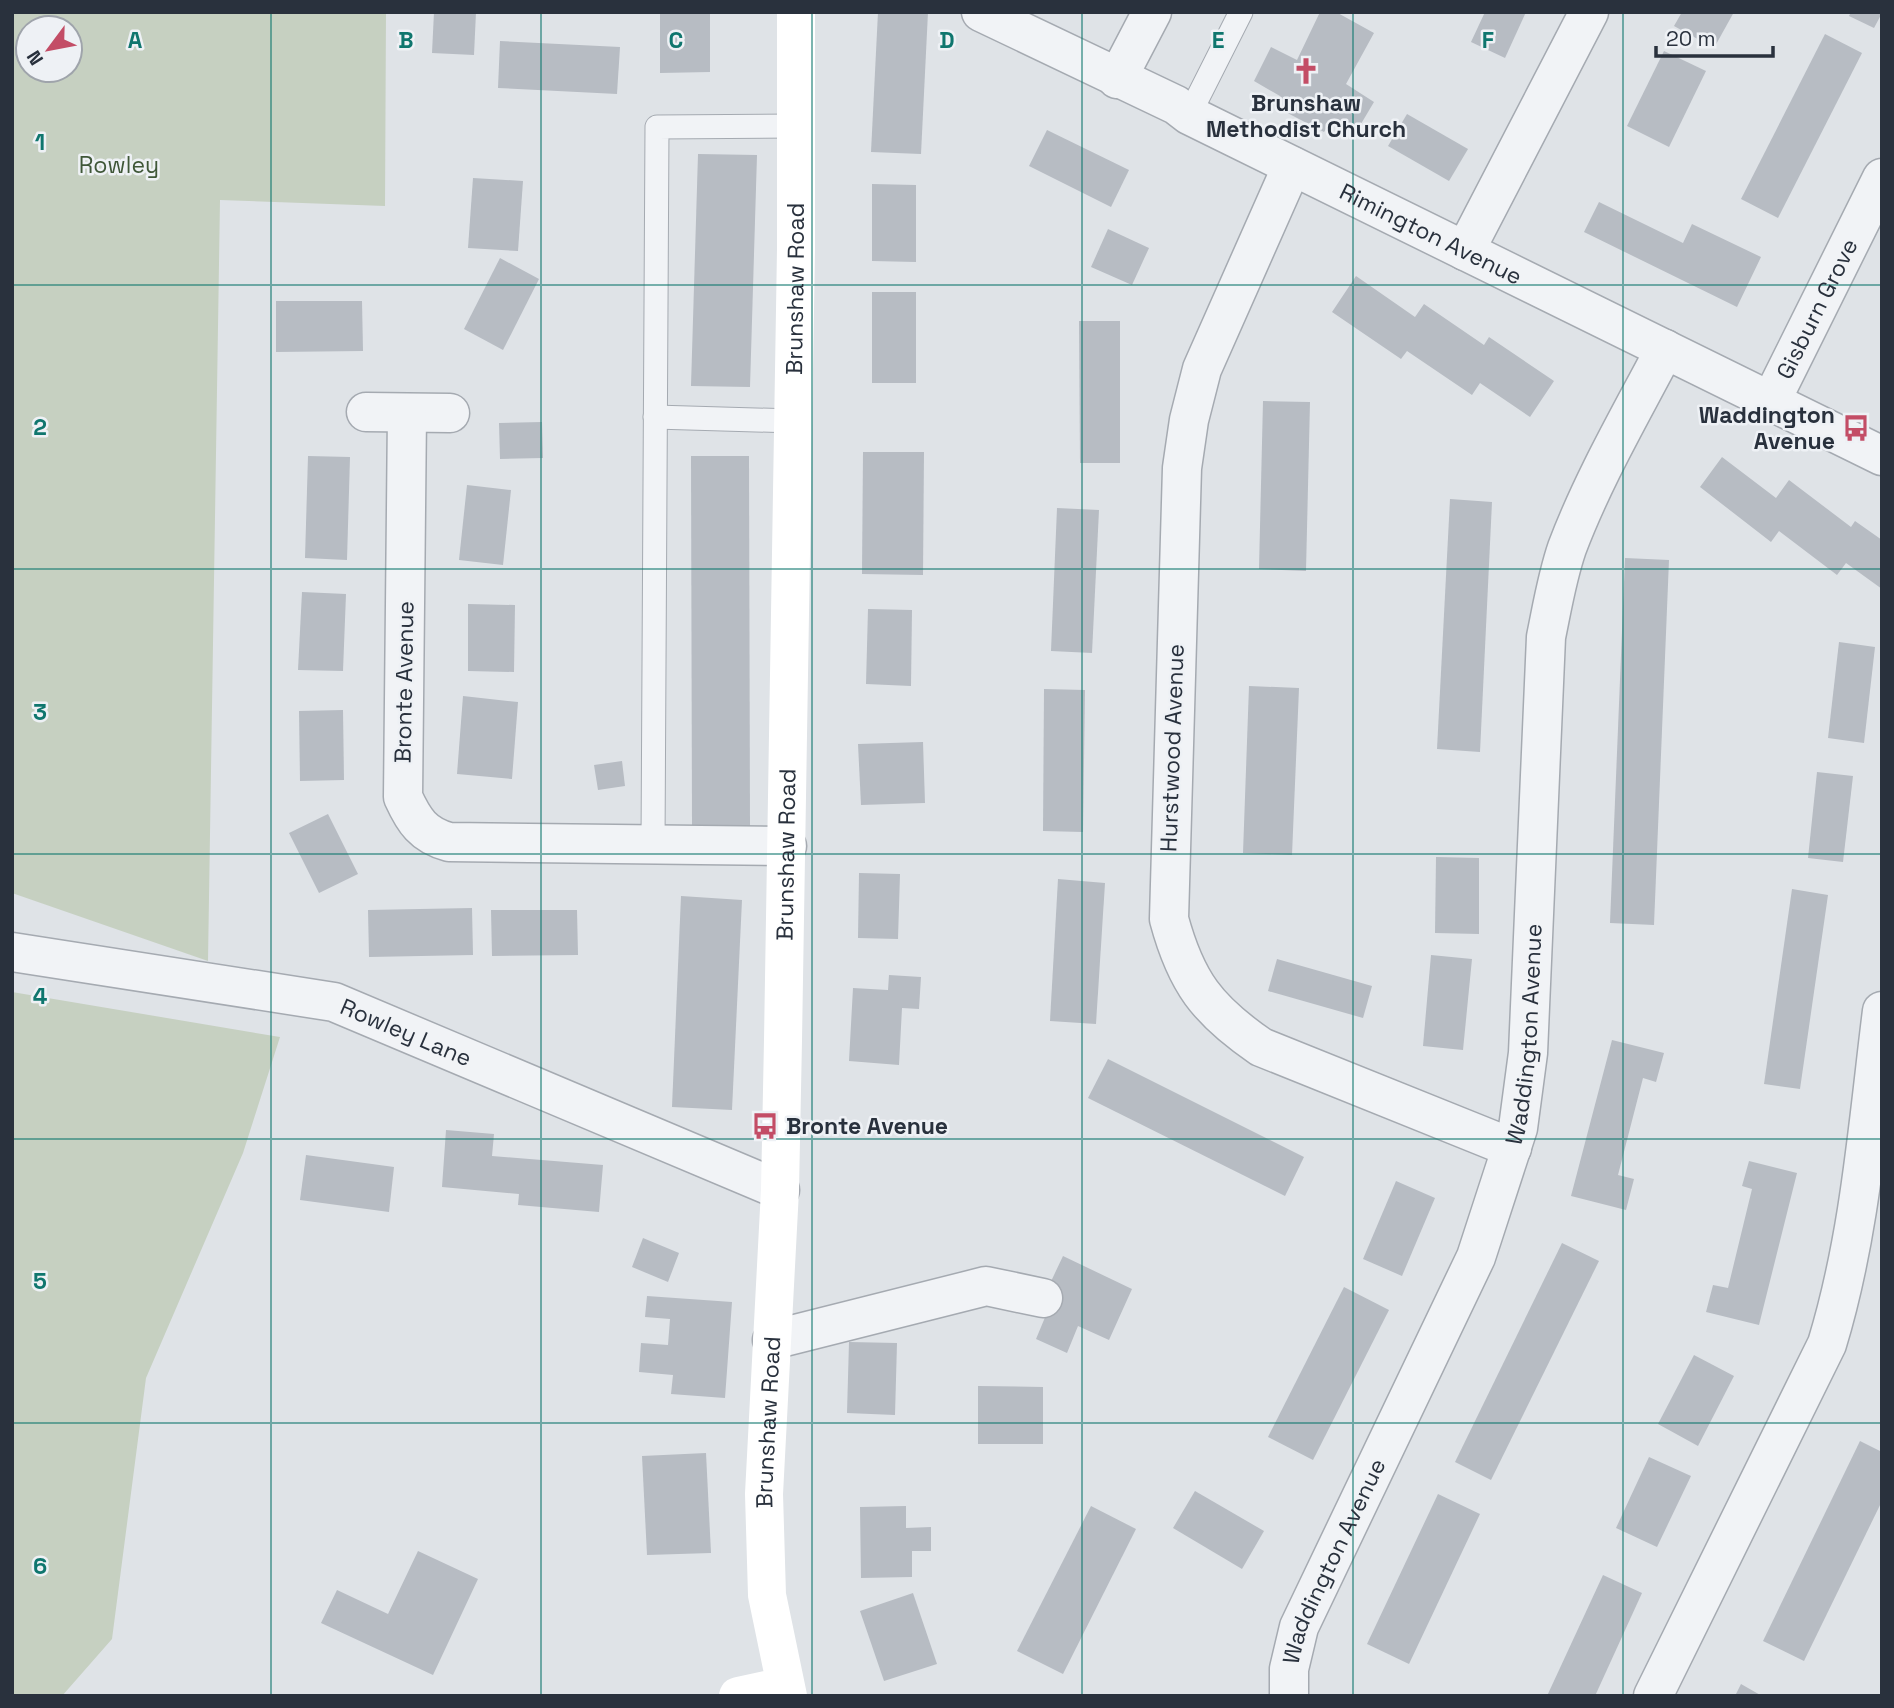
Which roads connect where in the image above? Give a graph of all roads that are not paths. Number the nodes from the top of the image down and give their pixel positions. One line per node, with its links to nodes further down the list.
1 (796, 12): 8 (street, Brunshaw Road)
2 (981, 12): 6 (street, Rimington Avenue)
3 (1152, 12): 6 (street)
4 (1241, 12): 7 (lane)
5 (1589, 12): 11 (street)
6 (1117, 79): 7 (street, Rimington Avenue)
7 (1189, 115): 9 (street, Rimington Avenue)
8 (796, 127): 17 (lane); 18 (street, Brunshaw Road)
9 (1292, 166): 11 (street, Rimington Avenue); 24 (street, Hurstwood Avenue)
10 (1882, 178): 13 (street, Gisburn Grove)
11 (1465, 251): 12 (street, Rimington Avenue)
12 (1665, 349): 13 (street, Rimington Avenue); 24 (street, Waddington Avenue)
13 (1771, 401): 19 (street, Rimington Avenue)
14 (366, 412): 15 (street)
15 (407, 413): 16 (street); 20 (street, Bronte Avenue)
16 (450, 413)
17 (655, 417): 18 (lane); 20 (lane)
18 (793, 421): 21 (street, Brunshaw Road)
19 (1882, 456)
20 (653, 845): 21 (street, Bronte Avenue)
21 (787, 846): 25 (street, Brunshaw Road)
22 (12, 952): 25 (street, Rowley Lane)
23 (1882, 1011): 31 (street)
24 (1512, 1148): 30 (street, Waddington Avenue)
25 (780, 1190): 27 (street, Brunshaw Road)
26 (1043, 1298): 27 (street)
27 (772, 1340): 28 (street, Brunshaw Road)
28 (786, 1691): 29 (street)
29 (738, 1696)
30 (1289, 1696)
31 (1653, 1696)

